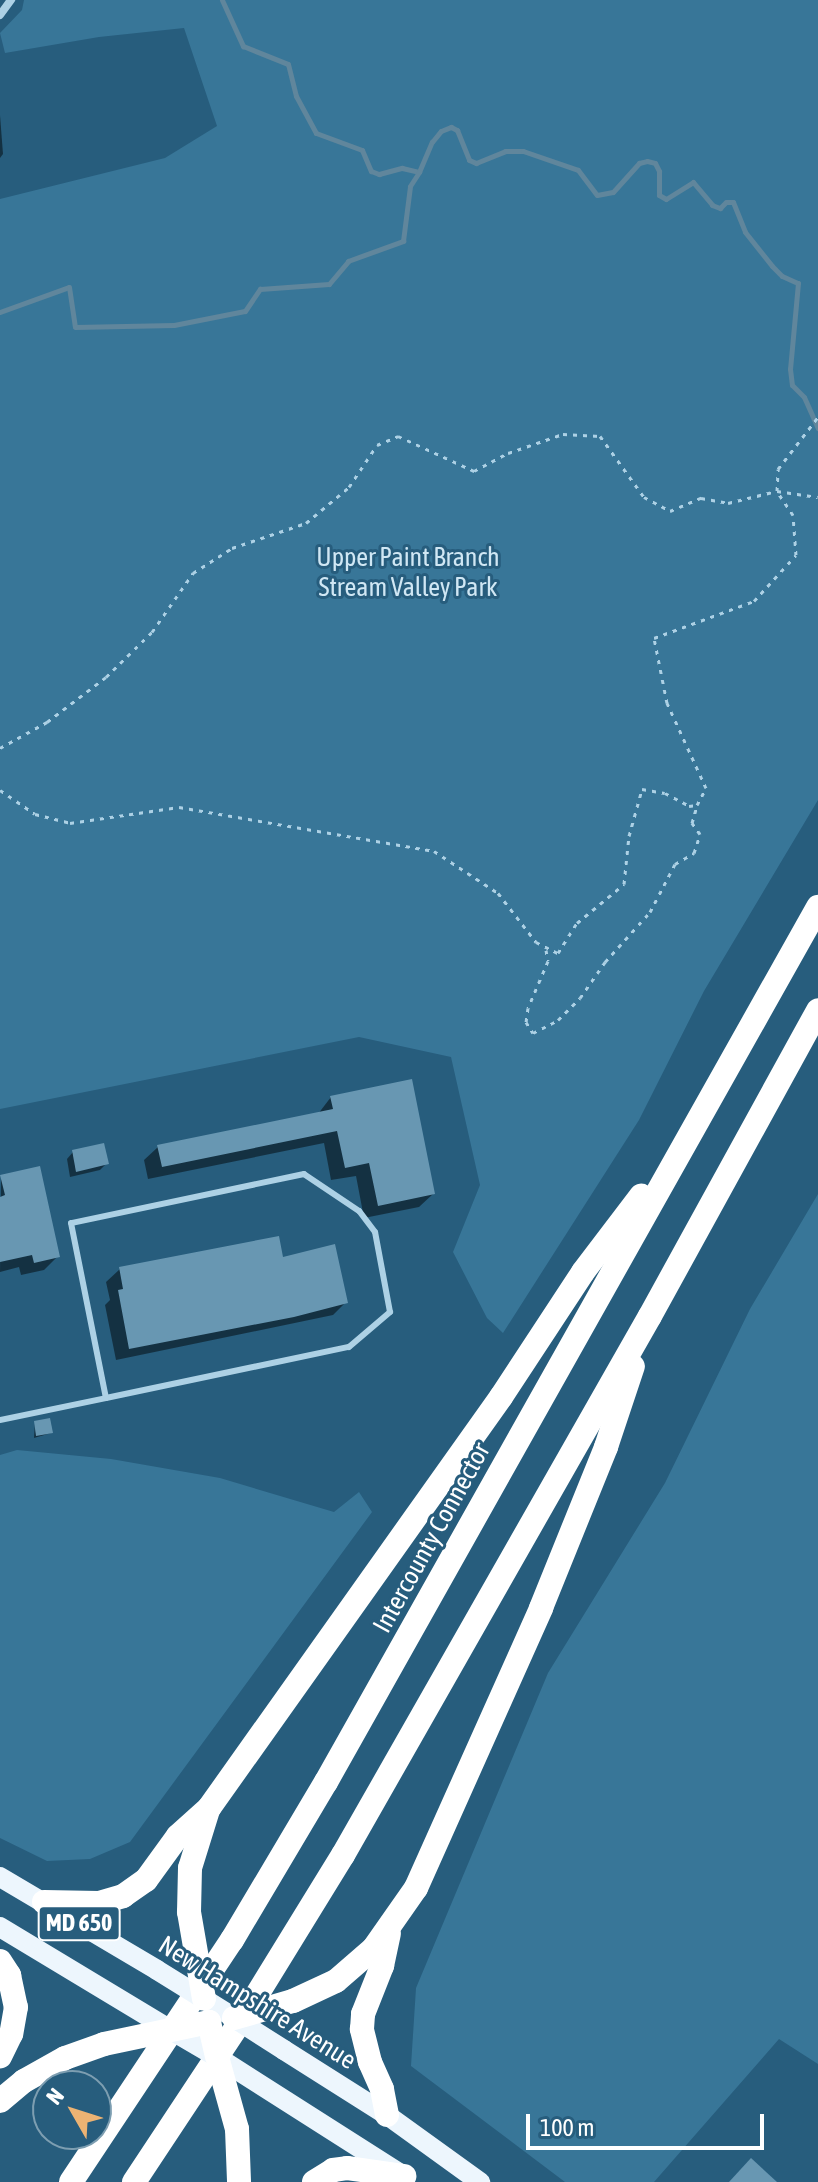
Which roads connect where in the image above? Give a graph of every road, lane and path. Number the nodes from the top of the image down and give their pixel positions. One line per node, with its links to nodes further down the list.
1 (11, 0): 2 (street)
2 (0, 15)
3 (818, 417): 4 (path)
4 (777, 491): 5 (path); 6 (path); 8 (path)
5 (818, 497)
6 (0, 748)
7 (0, 790): 10 (path)
8 (697, 805): 10 (path); 10 (path)
9 (818, 907): 12 (highway, Intercounty Connector)
10 (546, 950)
11 (818, 1010): 13 (highway)
12 (692, 1130): 16 (highway); 30 (highway, Intercounty Connector)
13 (650, 1316): 20 (highway); 31 (highway)
14 (106, 1398): 14 (lane); 15 (lane)
15 (0, 1420)
16 (209, 1808): 18 (highway); 22 (highway, bridge)
17 (0, 1877): 18 (main road, New Hampshire Avenue / MD 650)
18 (44, 1902): 22 (main road, New Hampshire Avenue / MD 650, bridge)
19 (0, 1927): 24 (main road, MD 650)
20 (390, 1929): 23 (highway, bridge); 28 (highway)
21 (0, 1961): 25 (highway)
22 (207, 2011): 23 (highway); 24 (highway, bridge); 26 (highway, bridge)
23 (234, 2018): 28 (main road, New Hampshire Avenue, bridge)
24 (171, 2030): 26 (main road, MD 650, bridge); 27 (highway)
25 (0, 2057)
26 (217, 2057): 29 (main road, MD 650); 32 (highway)
27 (0, 2101)
28 (387, 2115): 34 (main road, New Hampshire Avenue)
29 (408, 2179): 33 (highway)
30 (71, 2182)
31 (134, 2182)
32 (239, 2182)
33 (314, 2182)
34 (480, 2182)

